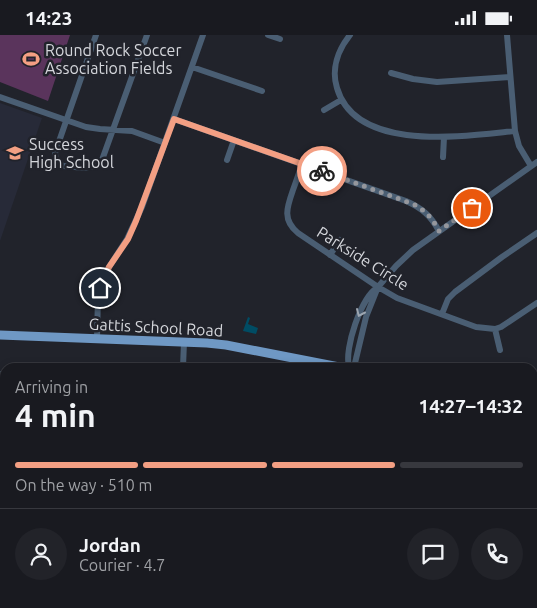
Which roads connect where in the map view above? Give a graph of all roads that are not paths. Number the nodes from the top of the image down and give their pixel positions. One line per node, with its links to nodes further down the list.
1 (96, 35): 16 (street)
2 (147, 35): 17 (street)
3 (203, 35): 8 (street)
4 (268, 35): 7 (street)
5 (350, 35): 13 (street)
6 (507, 35): 10 (street)
7 (280, 39)
8 (192, 67): 11 (street); 15 (street)
9 (391, 73): 10 (street)
10 (510, 77): 18 (street)
11 (262, 91)
12 (0, 97): 16 (street)
13 (341, 100): 14 (street); 19 (street)
14 (324, 110)
15 (174, 119): 20 (street); 21 (street)
16 (66, 120): 17 (street); 17 (street)
17 (113, 130): 21 (street)
18 (515, 131): 19 (street); 26 (street)
19 (444, 137): 22 (street)
20 (234, 140): 23 (street); 25 (street)
21 (165, 143): 36 (street)
22 (443, 157)
23 (227, 160)
24 (537, 162): 26 (street)
25 (302, 164): 27 (street); 30 (street, Parkside Circle)
26 (531, 166): 27 (street)
27 (439, 231): 31 (street)
28 (537, 233): 33 (street)
29 (340, 240): 30 (street)
30 (330, 255): 31 (street, Parkside Circle)
31 (378, 287): 33 (street, Parkside Circle); 41 (street)
32 (537, 303): 34 (street)
33 (442, 314): 34 (street, Parkside Circle)
34 (495, 329): 38 (street)
35 (0, 335): 36 (main road, Gattis School Road)
36 (96, 339): 37 (main road, Gattis School Road)
37 (184, 342): 39 (street); 40 (main road, Gattis School Road)
38 (500, 350)
39 (184, 363)
40 (318, 363)
41 (348, 363)

